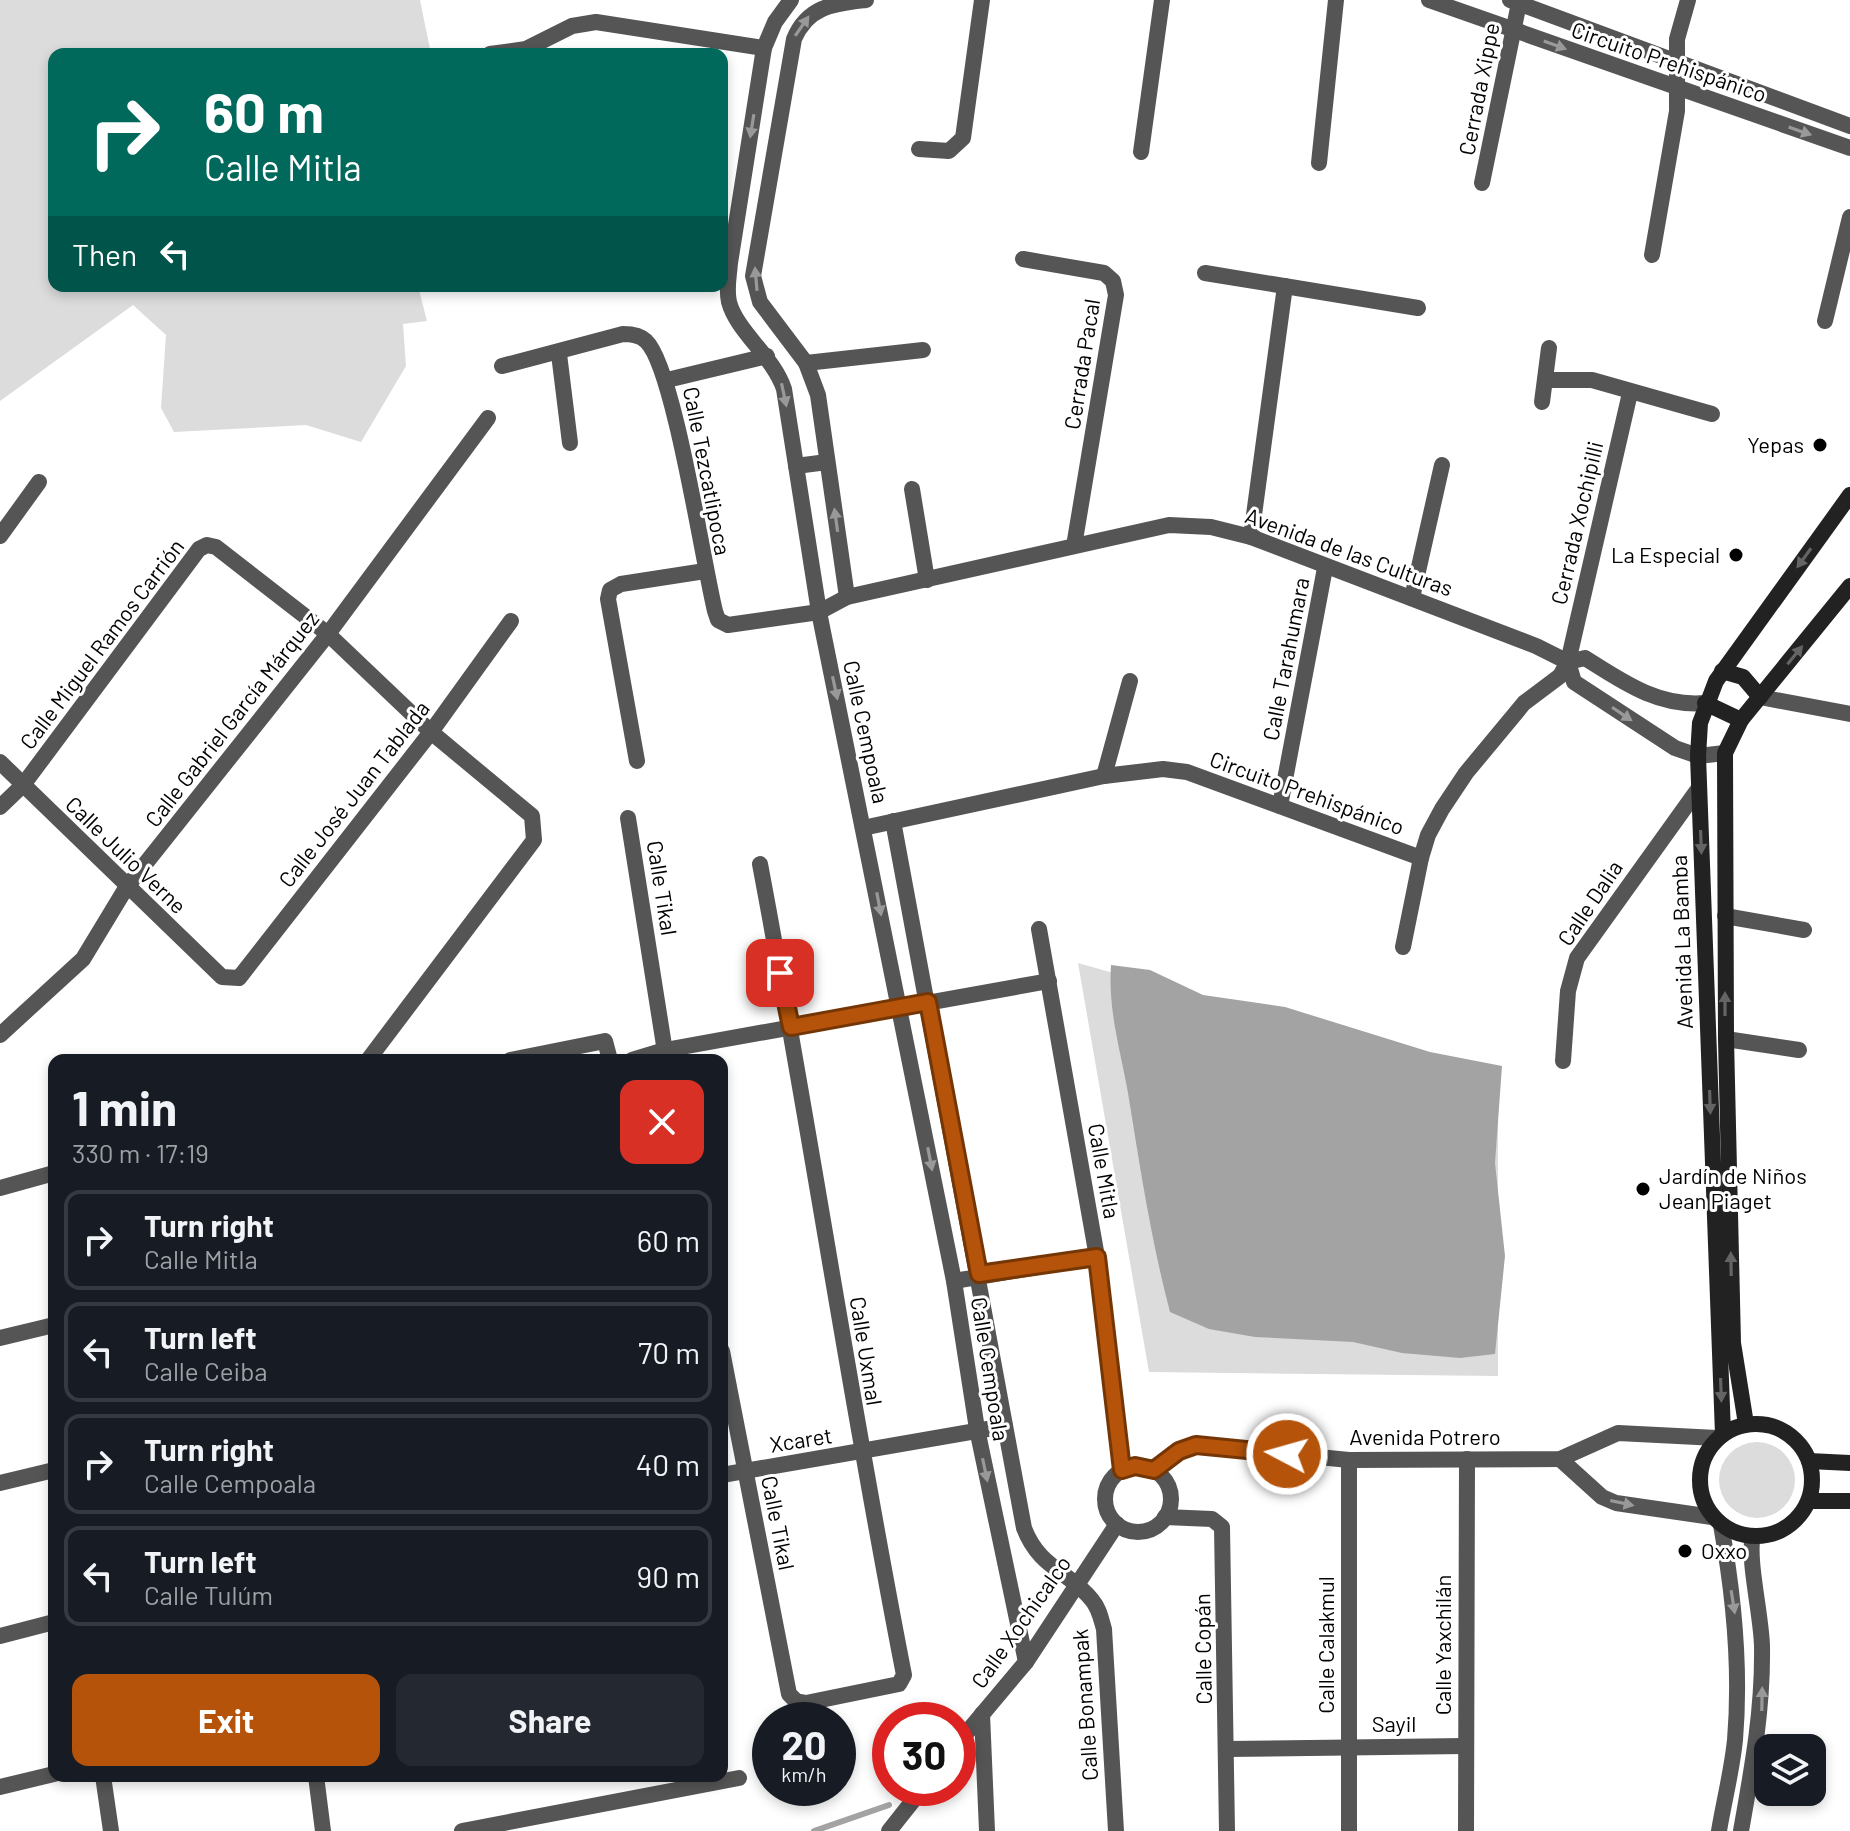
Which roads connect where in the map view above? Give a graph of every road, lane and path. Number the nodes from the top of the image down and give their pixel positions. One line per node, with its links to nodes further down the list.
1 (791, 0): 11 (street)
2 (866, 0): 20 (street, one-way to 2)
3 (982, 0): 16 (street)
4 (1162, 0): 17 (street)
5 (1336, 0): 18 (street)
6 (1429, 0): 9 (street, Circuito Prehispánico)
7 (1688, 0): 12 (street)
8 (1514, 2): 9 (street, Cerrada Xippe); 12 (street, Circuito Prehispánico)
9 (1514, 30): 13 (street, Circuito Prehispánico, one-way to 13); 21 (street, Cerrada Xippe)
10 (534, 48): 11 (street)
11 (764, 48): 19 (street, one-way to 19)
12 (1676, 62): 13 (street); 14 (street, Circuito Prehispánico)
13 (1678, 90): 15 (street, Circuito Prehispánico, one-way to 15); 23 (street)
14 (1850, 126)
15 (1850, 148)
16 (919, 149)
17 (1141, 152)
18 (1319, 163)
19 (743, 180): 20 (street); 32 (street)
20 (769, 182): 33 (street, one-way to 20)
21 (1482, 183)
22 (1850, 217): 28 (street)
23 (1652, 255)
24 (1023, 259): 50 (street, Cerrada Pacal)
25 (1205, 273): 26 (street)
26 (1285, 286): 27 (street); 49 (street)
27 (1418, 308)
28 (1825, 321)
29 (1549, 348): 36 (street)
30 (923, 350): 33 (street)
31 (559, 354): 34 (street, Calle Tezcatlipoca); 35 (street, Calle Tezcatlipoca); 41 (street)
32 (767, 356): 35 (street); 44 (street, one-way to 44)
33 (806, 363): 42 (street)
34 (502, 366)
35 (667, 380): 52 (street, Calle Tezcatlipoca)
36 (1545, 380): 37 (street); 38 (street)
37 (1630, 393): 39 (street); 61 (street, Cerrada Xochipilli)
38 (1542, 402)
39 (1712, 414)
40 (488, 418): 60 (street, Calle Gabriel García Márquez)
41 (570, 443)
42 (827, 462): 44 (street); 55 (street, one-way to 42)
43 (1442, 465): 56 (street)
44 (796, 466): 57 (street)
45 (39, 482): 48 (street)
46 (912, 489): 53 (street)
47 (1850, 495): 62 (street, Avenida La Bamba, one-way to 62)
48 (0, 536)
49 (1251, 537): 50 (street, Avenida de las Culturas); 51 (street, Avenida de las Culturas)
50 (1074, 546): 53 (street, Avenida de las Culturas)
51 (1325, 568): 56 (street, Avenida de las Culturas); 76 (street, Calle Tarahumara)
52 (705, 571): 59 (street, Calle Tezcatlipoca); 71 (street, Calle Tezcatlipoca)
53 (927, 580): 55 (street, Avenida de las Culturas)
54 (1850, 586): 64 (street, Avenida La Bamba, one-way to 54)
55 (847, 597): 57 (street, Avenida de las Culturas)
56 (1412, 598): 61 (street, Avenida de las Culturas)
57 (819, 612): 59 (street, Avenida de las Culturas); 80 (street, Calle Cempoala, one-way to 80)
58 (511, 621): 68 (street, Calle José Juan Tablada)
59 (728, 625)
60 (328, 634): 68 (street); 74 (street, Calle Miguel Ramos Carrión); 83 (street, Calle Gabriel García Márquez)
61 (1568, 662): 65 (street, Avenida de las Culturas); 70 (street, one-way to 70); 81 (street, Circuito Prehispánico)
62 (1722, 671): 64 (street); 65 (street, Avenida La Bamba)
63 (1130, 681): 73 (street)
64 (1760, 697): 66 (street); 67 (street, Avenida La Bamba)
65 (1705, 703): 67 (street); 70 (street, Avenida La Bamba)
66 (1850, 714)
67 (1741, 720): 69 (street, Avenida La Bamba)
68 (431, 732): 88 (street, Calle José Juan Tablada); 96 (street)
69 (1725, 753): 70 (street); 84 (street, Avenida La Bamba)
70 (1698, 756): 75 (street, Avenida La Bamba)
71 (637, 761)
72 (0, 762): 74 (street, Calle Julio Verne)
73 (1104, 776): 76 (street, Circuito Prehispánico); 79 (street, Circuito Prehispánico)
74 (23, 785): 77 (street, Calle Miguel Ramos Carrión); 83 (street, Calle Julio Verne)
75 (1699, 788): 101 (street, Calle Dalia); 113 (street, Avenida La Bamba, one-way to 113)
76 (1280, 806): 81 (street, Circuito Prehispánico)
77 (0, 807)
78 (628, 818): 99 (street, Calle Tikal)
79 (893, 821): 80 (street, Circuito Prehispánico); 90 (street, Calle Cempoala)
80 (863, 828): 91 (street, Calle Cempoala, one-way to 91)
81 (1421, 858): 87 (street)
82 (760, 864): 92 (street, Calle Uxmal)
83 (126, 888): 88 (street, Calle Julio Verne); 93 (street, Calle Gabriel García Márquez)
84 (1725, 916): 86 (street); 94 (street, Avenida La Bamba, one-way to 84)
85 (1039, 929): 89 (street, Calle Mitla)
86 (1804, 930)
87 (1403, 947)
88 (222, 977)
89 (1049, 981): 90 (street); 104 (street, Calle Mitla)
90 (928, 1002): 91 (street); 105 (street, Calle Cempoala)
91 (900, 1008): 92 (street); 106 (street, Calle Cempoala, one-way to 106)
92 (791, 1027): 100 (street); 114 (street, Calle Uxmal)
93 (0, 1035)
94 (1726, 1039): 95 (street); 110 (street, Avenida La Bamba, one-way to 94)
95 (1799, 1050)
96 (373, 1054)
97 (540, 1054): 98 (street)
98 (608, 1054)
99 (666, 1054)
100 (670, 1054)
101 (1563, 1061)
102 (48, 1175): 103 (street)
103 (0, 1188)
104 (1097, 1257): 105 (street); 120 (street, Calle Mitla)
105 (979, 1274): 106 (street); 111 (street, Calle Cempoala)
106 (954, 1281): 112 (street, Calle Cempoala)
107 (48, 1326): 108 (street)
108 (0, 1338)
109 (728, 1382): 123 (street, Calle Tikal)
110 (1746, 1424): 113 (street); 118 (street)
111 (1005, 1426): 112 (street, Xcaret); 132 (street, Calle Cempoala)
112 (977, 1429): 114 (street, Xcaret); 135 (street, Calle Cempoala, one-way to 135)
113 (1720, 1436): 116 (street, Avenida Potrero); 129 (street)
114 (861, 1453): 123 (street, Xcaret); 136 (street, Calle Uxmal)
115 (1467, 1459): 116 (street, Avenida Potrero); 117 (street, Avenida Potrero); 140 (street, Calle Yaxchilán)
116 (1560, 1459): 129 (street, one-way to 129)
117 (1349, 1460): 121 (street, Avenida Potrero); 139 (street, Calle Calakmul)
118 (1809, 1461): 119 (street); 126 (street)
119 (1850, 1463)
120 (1122, 1470): 121 (street); 130 (street)
121 (1154, 1470): 128 (street)
122 (48, 1471): 125 (street)
123 (745, 1471): 124 (street, Xcaret); 136 (street, Calle Tikal)
124 (728, 1474)
125 (0, 1483)
126 (1809, 1501): 127 (street); 131 (street)
127 (1850, 1501)
128 (1165, 1517): 130 (street); 141 (street, Calle Copán)
129 (1717, 1521): 131 (street); 159 (street, one-way to 159)
130 (1117, 1524): 132 (street, Calle Xochicalco)
131 (1753, 1537): 160 (street, one-way to 131)
132 (1075, 1586): 135 (street, Calle Xochicalco); 155 (street, Calle Bonampak)
133 (48, 1624): 134 (street)
134 (0, 1636)
135 (1026, 1662): 137 (street, Calle Xochicalco)
136 (796, 1701)
137 (982, 1714): 138 (street, Calle Xochicalco); 154 (street)
138 (976, 1721)
139 (1347, 1746): 140 (street, Sayil); 141 (street, Sayil); 157 (street, Calle Calakmul)
140 (1465, 1746): 158 (street, Calle Yaxchilán)
141 (1227, 1749): 156 (street, Calle Copán)
142 (48, 1775): 148 (street)
143 (739, 1778): 144 (street)
144 (728, 1780)
145 (104, 1782): 150 (street)
146 (317, 1782): 151 (street)
147 (718, 1782): 152 (street)
148 (0, 1787)
149 (909, 1806): 153 (street)
150 (111, 1831)
151 (323, 1831)
152 (462, 1831)
153 (889, 1831)
154 (987, 1831)
155 (1116, 1831)
156 (1227, 1831)
157 (1349, 1831)
158 (1466, 1831)
159 (1719, 1831)
160 (1741, 1831)

